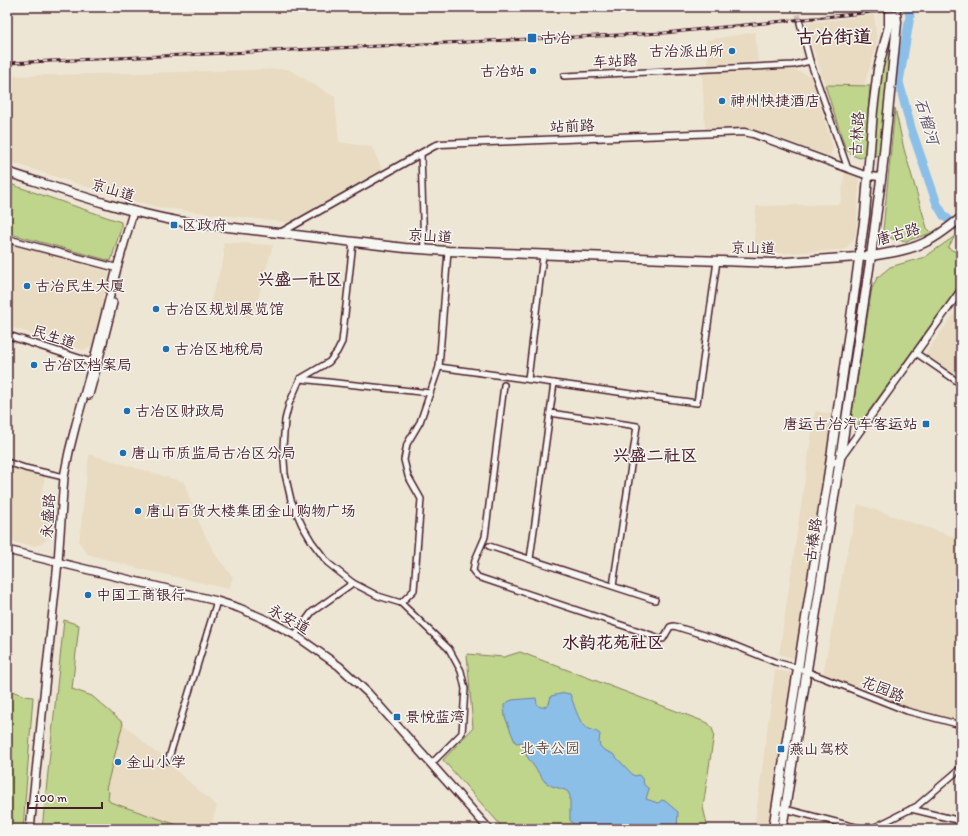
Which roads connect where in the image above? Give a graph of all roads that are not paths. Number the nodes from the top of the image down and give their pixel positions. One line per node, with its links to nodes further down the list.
1 (800, 23): 2 (street)
2 (810, 61): 3 (street, 车站路); 5 (street)
3 (564, 76)
4 (421, 154): 5 (street, 站前路); 11 (street, 站前路); 14 (street)
5 (848, 169): 7 (street, 站前路)
6 (7, 172): 9 (main road, 京山道)
7 (868, 176): 8 (street, 站前路); 8 (main road, 古林路); 18 (main road, 古林路)
8 (881, 178): 17 (main road, 古林路)
9 (136, 212): 11 (main road, 京山道); 20 (main road, 永盛路); 40 (main road, 永盛路)
10 (961, 218): 17 (main road, 唐古路)
11 (280, 233): 13 (main road, 京山道)
12 (7, 239): 20 (street)
13 (353, 242): 14 (main road, 京山道); 26 (street)
14 (424, 250): 15 (main road, 京山道)
15 (448, 251): 16 (main road, 京山道); 25 (street)
16 (543, 254): 19 (main road, 京山道); 27 (street)
17 (871, 256): 18 (main road, 唐古路); 33 (main road, 古榛路)
18 (859, 257): 19 (main road, 京山道); 35 (main road, 古榛路)
19 (717, 261): 28 (street)
20 (117, 268): 24 (main road, 永盛路)
21 (961, 290): 23 (street)
22 (7, 335): 24 (street, 民生道)
23 (916, 353): 29 (street); 33 (street)
24 (93, 363): 36 (main road, 永盛路)
25 (439, 366): 27 (street); 31 (street)
26 (300, 379): 31 (street); 41 (street)
27 (528, 379): 28 (street)
28 (554, 383): 32 (street)
29 (961, 384)
30 (504, 385): 47 (street, 花园路)
31 (430, 393): 45 (street)
32 (550, 413): 39 (street); 42 (street)
33 (840, 459): 35 (street); 48 (main road, 古榛路)
34 (7, 462): 36 (street)
35 (830, 464): 47 (main road, 古榛路)
36 (64, 477): 40 (main road, 永盛路)
37 (490, 546): 39 (street)
38 (7, 550): 40 (main road, 永安道)
39 (530, 559): 42 (street)
40 (60, 562): 44 (main road, 永安道); 56 (main road, 永盛路); 57 (main road, 永盛路)
41 (353, 583): 45 (street); 46 (street)
42 (613, 586): 43 (street)
43 (655, 600)
44 (217, 601): 46 (main road, 永安道); 50 (street)
45 (401, 603): 51 (street)
46 (295, 635): 51 (main road, 永安道)
47 (798, 668): 48 (street, 花园路); 53 (main road, 古榛路)
48 (807, 671): 49 (street, 花园路); 53 (main road, 古榛路)
49 (961, 725)
50 (168, 761)
51 (431, 764): 58 (main road, 永安道)
52 (961, 768): 54 (street)
53 (781, 808): 59 (main road, 古榛路); 60 (main road, 古榛路); 61 (street)
54 (911, 809): 55 (street); 62 (street)
55 (961, 821)
56 (30, 829)
57 (34, 829)
58 (489, 829)
59 (774, 829)
60 (782, 829)
61 (863, 829)
62 (871, 829)

